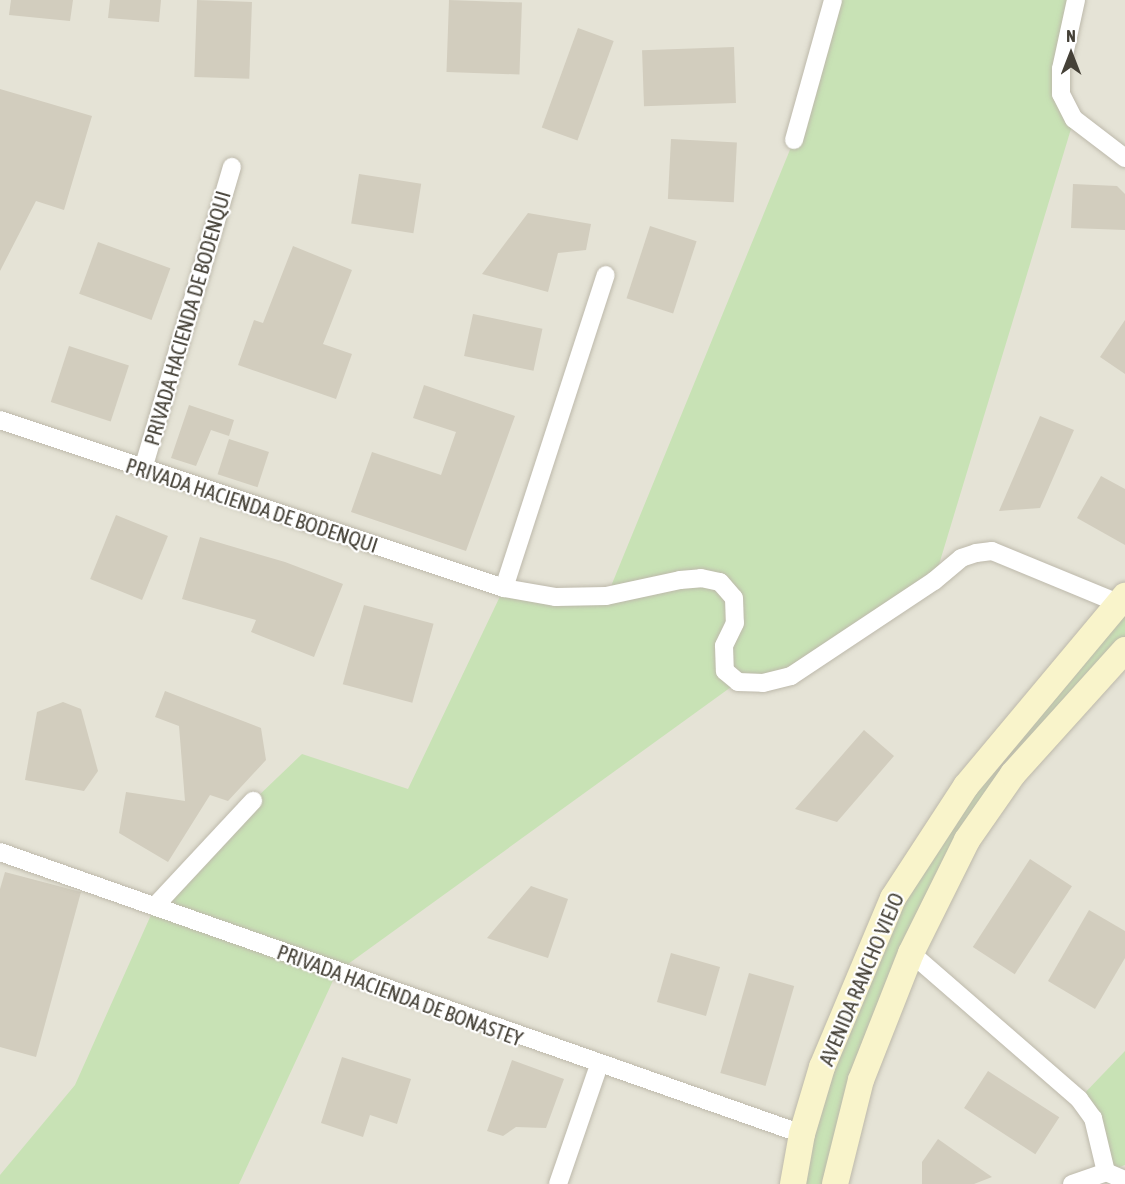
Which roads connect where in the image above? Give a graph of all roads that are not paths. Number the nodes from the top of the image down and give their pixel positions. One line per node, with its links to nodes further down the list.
1 (833, 0): 3 (street)
2 (1077, 0): 4 (street)
3 (794, 140)
4 (1125, 158)
5 (232, 167): 8 (street, PRIVADA HACIENDA DE BODENQUI)
6 (606, 275): 9 (street)
7 (0, 420): 8 (street, PRIVADA HACIENDA DE BODENQUI)
8 (143, 469): 9 (street, PRIVADA HACIENDA DE BODENQUI)
9 (504, 588): 10 (street, PRIVADA HACIENDA DE BODENQUI)
10 (1121, 599): 11 (street, AVENIDA RANCHO VIEJO)
11 (1081, 647): 13 (street); 19 (street, AVENIDA RANCHO VIEJO)
12 (1125, 650): 13 (street, AVENIDA RANCHO VIEJO)
13 (1108, 669): 17 (street, AVENIDA RANCHO VIEJO)
14 (254, 801): 16 (street)
15 (0, 852): 16 (street, PRIVADA HACIENDA DE BONASTEY)
16 (155, 906): 18 (street, PRIVADA HACIENDA DE BONASTEY)
17 (911, 953): 20 (street); 23 (street, AVENIDA RANCHO VIEJO)
18 (599, 1065): 19 (street, PRIVADA HACIENDA DE BONASTEY); 24 (street)
19 (802, 1134): 21 (street, AVENIDA RANCHO VIEJO)
20 (1106, 1172): 22 (street); 25 (street)
21 (797, 1179)
22 (1125, 1180)
23 (831, 1181)
24 (558, 1184)
25 (1072, 1184)

